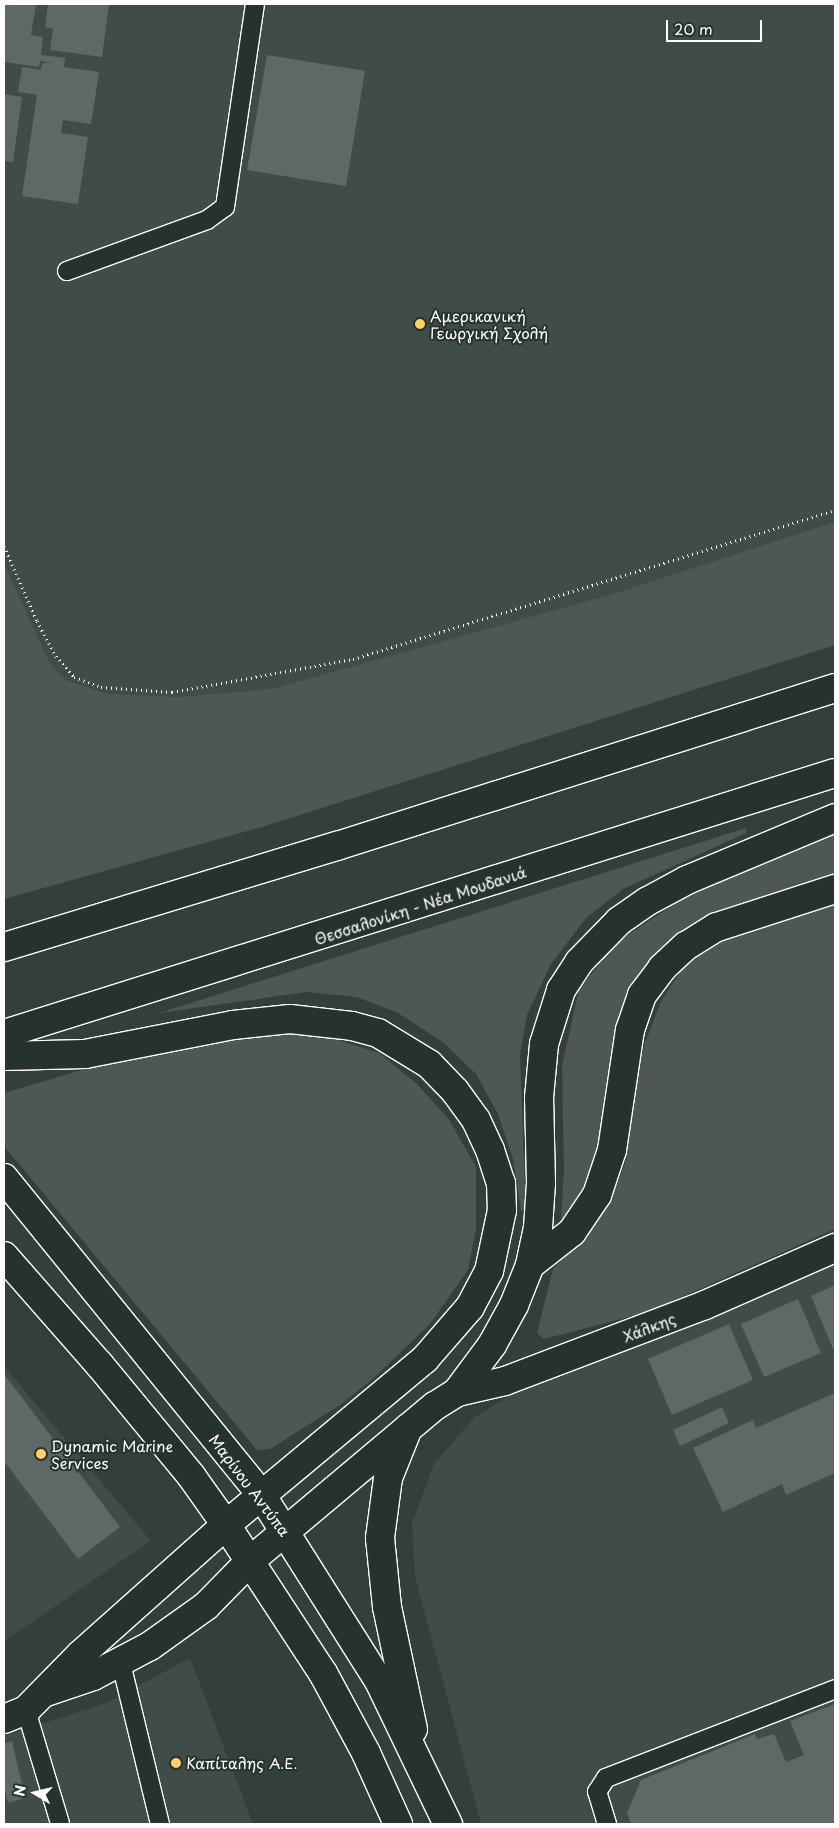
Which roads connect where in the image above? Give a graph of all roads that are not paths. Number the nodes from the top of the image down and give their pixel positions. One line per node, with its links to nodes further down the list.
1 (255, 4): 2 (lane)
2 (67, 272)
3 (835, 688): 7 (main road)
4 (835, 773): 8 (main road, Θεσσαλονίκη - Νέα Μουδανιά)
5 (835, 818): 13 (main road)
6 (835, 889): 13 (main road)
7 (4, 947)
8 (4, 1034)
9 (4, 1056): 16 (main road)
10 (4, 1178): 16 (main road, Μαρίνου Αντύπα)
11 (835, 1248): 14 (main road, Χάλκης)
12 (4, 1256): 17 (main road)
13 (530, 1265): 14 (main road)
14 (457, 1392): 15 (main road)
15 (408, 1428): 18 (main road); 23 (main road)
16 (262, 1496): 17 (main road); 18 (main road, Μαρίνου Αντύπα)
17 (226, 1525): 19 (main road); 22 (main road)
18 (286, 1532): 19 (main road); 23 (main road, Μαρίνου Αντύπα)
19 (250, 1561): 20 (main road); 26 (main road)
20 (121, 1663): 22 (main road); 25 (lane)
21 (835, 1688): 28 (lane)
22 (24, 1708): 24 (lane)
23 (421, 1765): 27 (main road, Μαρίνου Αντύπα)
24 (60, 1823)
25 (160, 1824)
26 (398, 1824)
27 (448, 1824)
28 (606, 1824)

